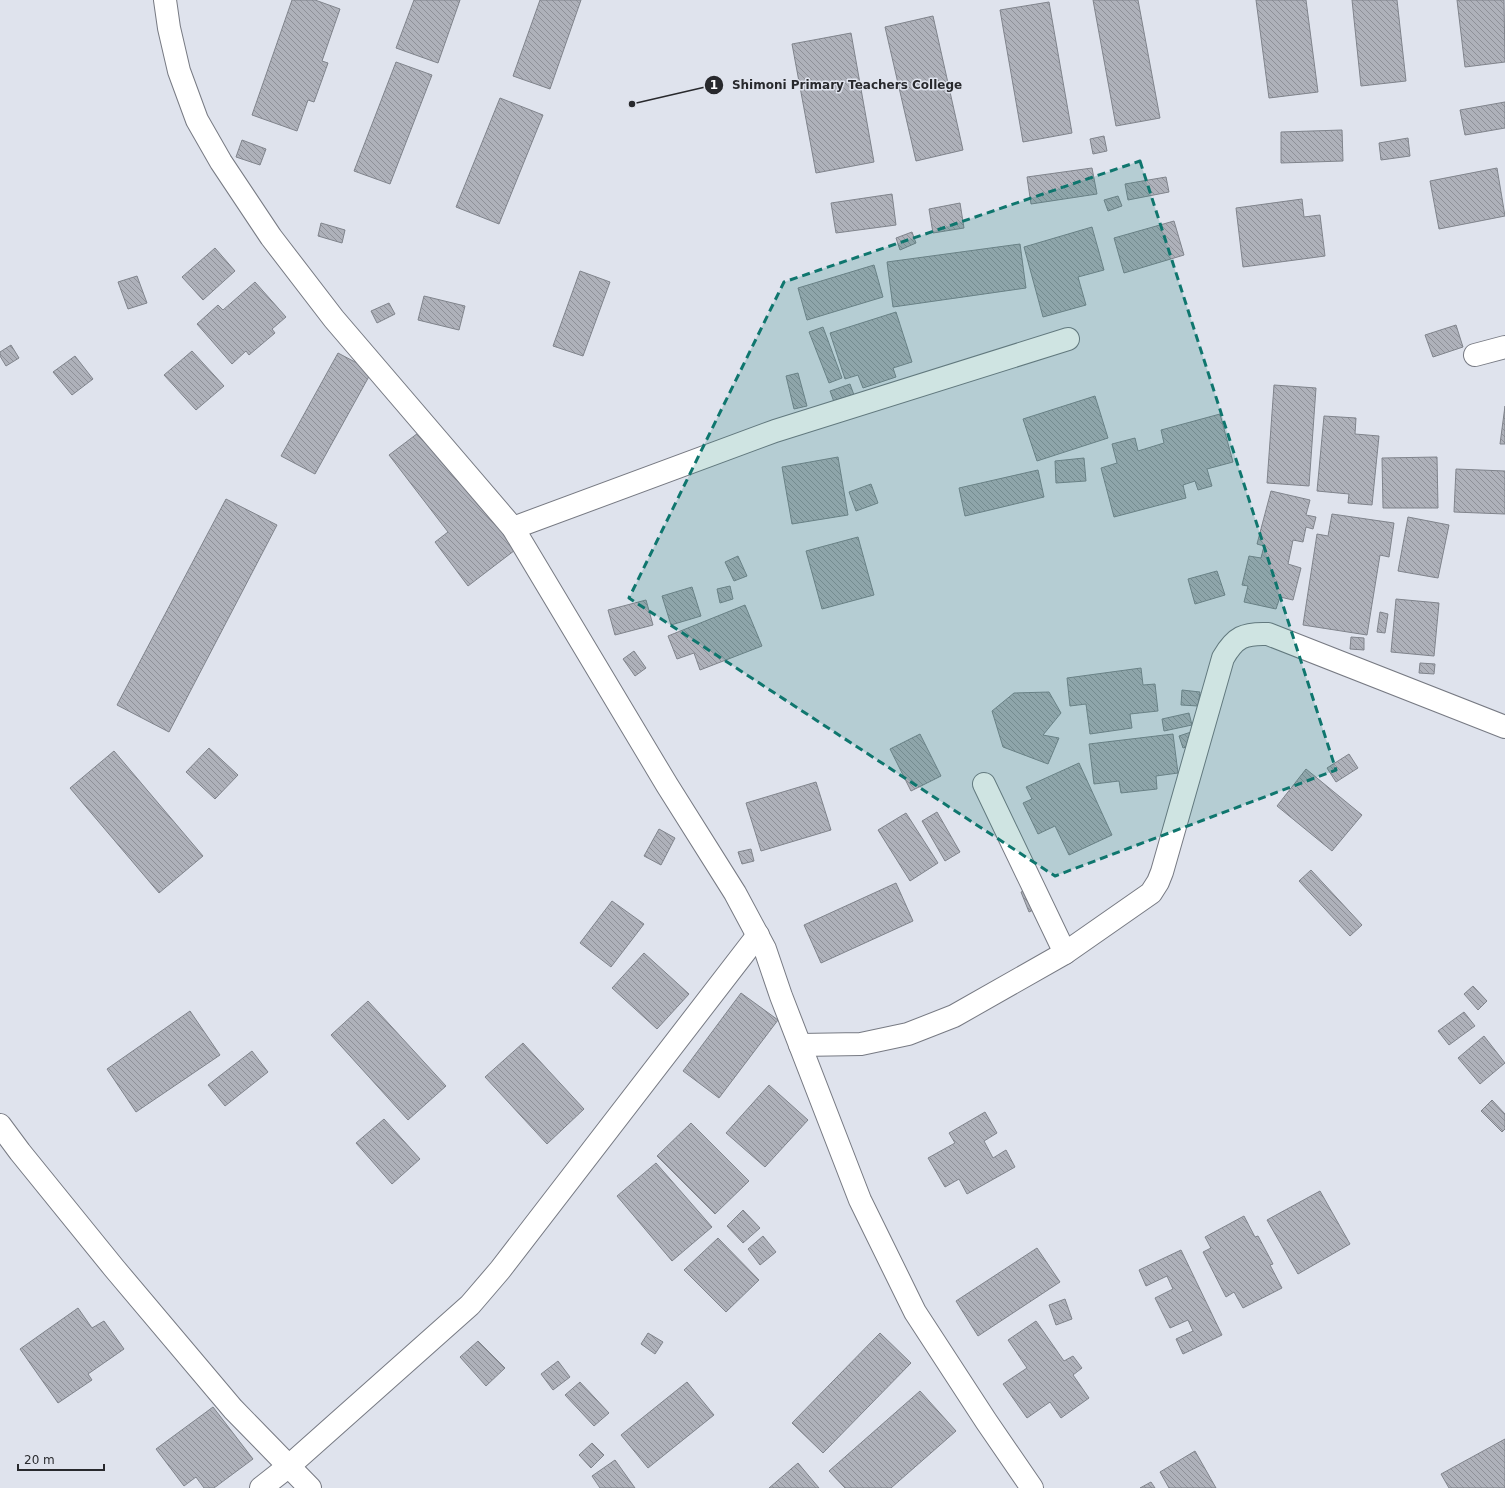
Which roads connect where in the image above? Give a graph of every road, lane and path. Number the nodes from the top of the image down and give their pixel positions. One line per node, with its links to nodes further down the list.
1 (165, 0): 5 (street)
2 (1068, 339): 5 (street)
3 (1505, 346): 4 (street)
4 (1475, 355)
5 (513, 528): 8 (street)
6 (1505, 728): 9 (street)
7 (984, 784): 9 (street)
8 (758, 935): 10 (street); 12 (street)
9 (1065, 953): 10 (street)
10 (800, 1045): 15 (street)
11 (0, 1125): 12 (street)
12 (289, 1466): 13 (street); 14 (street)
13 (261, 1488)
14 (310, 1488)
15 (1032, 1488)

